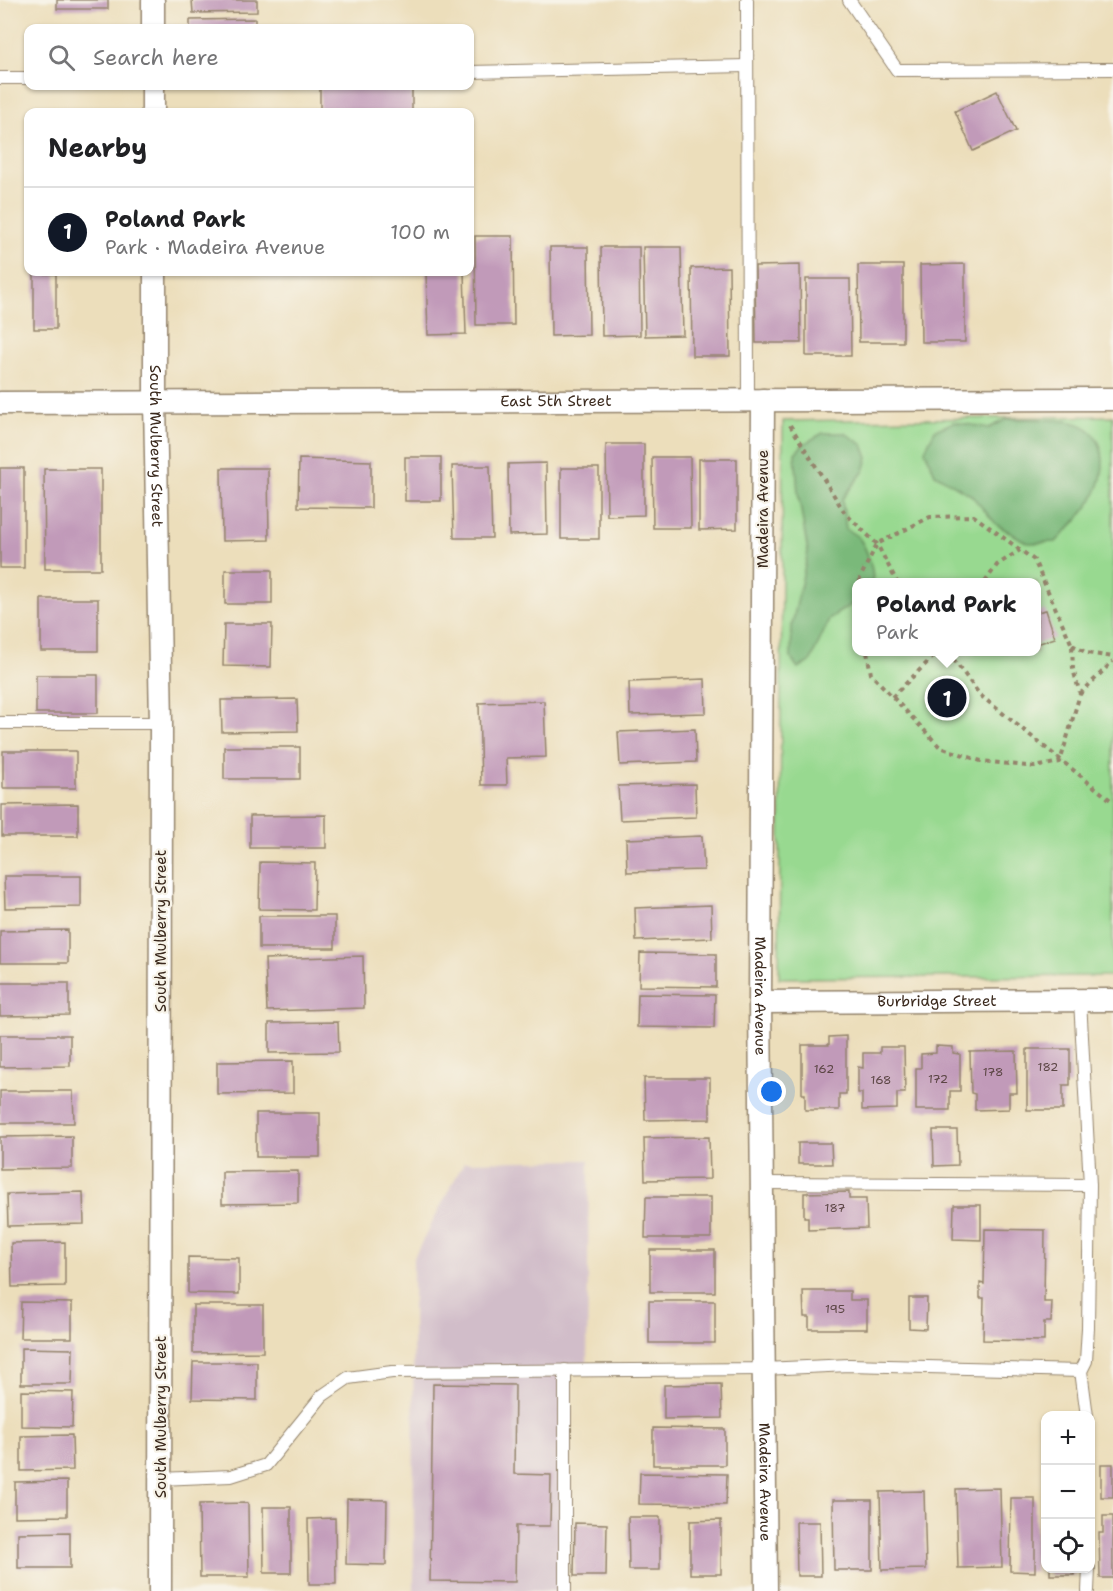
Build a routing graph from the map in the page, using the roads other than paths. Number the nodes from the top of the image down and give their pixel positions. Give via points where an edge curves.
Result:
1 (153, 0) edge
2 (747, 0) edge
3 (849, 0) edge
4 (153, 24) edge
5 (747, 66) junction
6 (1113, 69) edge
7 (474, 72) edge
8 (0, 78) edge
9 (24, 78) edge
10 (153, 90) edge
11 (153, 108) edge
12 (155, 276) edge
13 (1113, 399) edge
14 (756, 400) junction
15 (155, 402) junction
16 (0, 403) edge
17 (0, 723) edge
18 (161, 723) junction
19 (1080, 1000) junction
20 (1113, 1000) edge
21 (760, 1002) junction
22 (763, 1183) junction
23 (1090, 1185) junction
24 (764, 1369) junction
25 (564, 1370) junction
26 (1081, 1371) junction
27 (1086, 1411) edge
28 (160, 1479) junction
29 (1089, 1573) edge
30 (160, 1591) edge
31 (566, 1591) edge
32 (766, 1591) edge
33 (1088, 1591) edge

1 - 4 street
2 - 5 lane
3 - 6 lane via 897,70
5 - 7 lane
5 - 14 lane
8 - 9 lane
10 - 11 street
12 - 15 street, South Mulberry Street
13 - 14 street, East 5th Street
14 - 15 street, East 5th Street
14 - 21 street, Madeira Avenue
15 - 16 street, East 5th Street
15 - 18 street, South Mulberry Street
17 - 18 lane
18 - 28 street, South Mulberry Street
19 - 20 street, Burbridge Street
19 - 21 street, Burbridge Street
19 - 23 lane
21 - 22 street, Madeira Avenue
22 - 23 lane
22 - 24 street, Madeira Avenue
23 - 26 lane via 1088,1328 1086,1361
24 - 25 lane
24 - 26 lane via 849,1365
24 - 32 street, Madeira Avenue
25 - 28 lane via 392,1372 348,1378 322,1396 266,1465 231,1476
25 - 31 lane
26 - 27 lane
28 - 30 street, South Mulberry Street
29 - 33 lane

